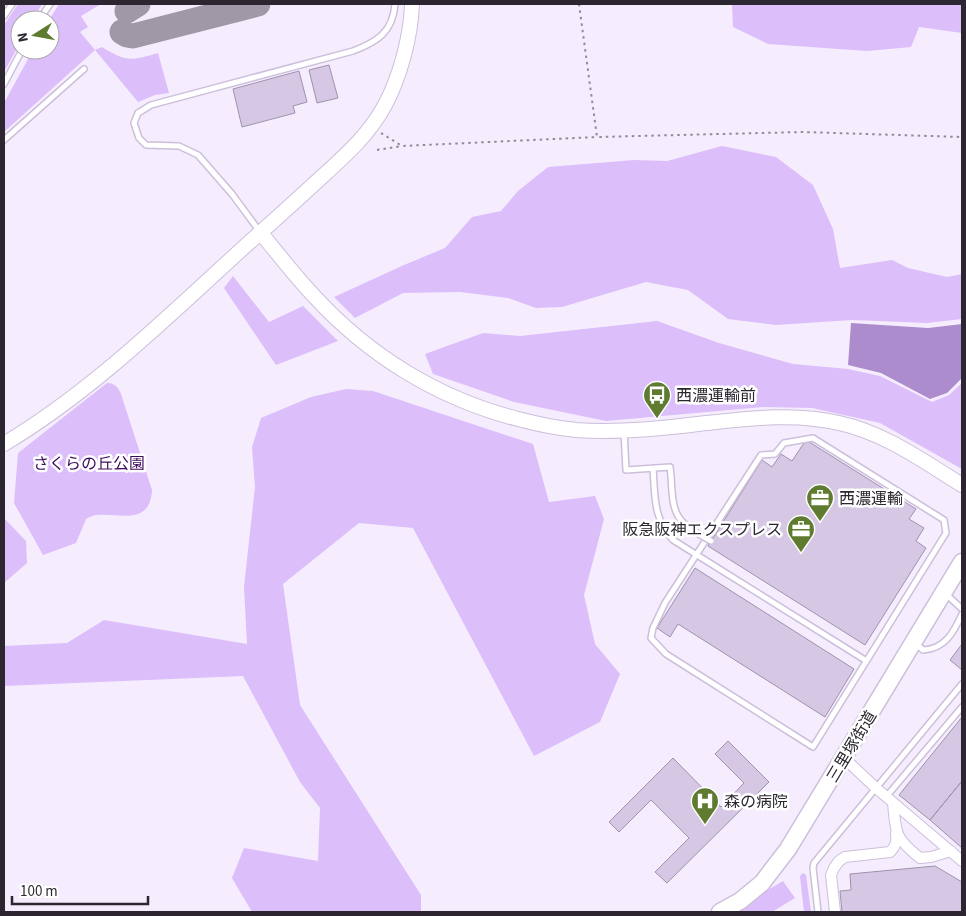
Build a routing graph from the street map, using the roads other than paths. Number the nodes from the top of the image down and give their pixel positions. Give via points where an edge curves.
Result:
1 (12, 4) edge
2 (395, 4) edge
3 (412, 4) edge
4 (4, 16) edge
5 (17, 60) edge
6 (84, 69) dead end
7 (4, 84) edge
8 (4, 140) edge
9 (260, 233) junction
10 (624, 430) junction
11 (4, 444) edge
12 (653, 468) junction
13 (962, 485) edge
14 (711, 540) dead end
15 (695, 555) junction
16 (962, 562) edge
17 (944, 592) junction
18 (962, 609) edge
19 (962, 614) edge
20 (914, 642) junction
21 (865, 660) junction
22 (962, 684) edge
23 (962, 707) edge
24 (844, 758) junction
25 (876, 788) junction
26 (890, 800) junction
27 (896, 833) junction
28 (951, 851) junction
29 (962, 861) edge
30 (720, 912) edge
31 (818, 912) edge
32 (835, 912) edge

1 - 4 lane
2 - 9 lane via 383,36 371,44 151,105 138,113 134,122 139,138 146,145 179,146 198,156 232,194
3 - 9 street via 409,32 396,81 370,128 343,159
5 - 7 lane
6 - 8 lane
9 - 10 street via 341,322 373,350 421,381 472,405 549,427
9 - 11 street via 73,398
10 - 12 lane via 626,470
10 - 13 street via 772,417 818,418 864,430 893,443
12 - 14 lane, bridge via 670,467 675,514 688,528
12 - 15 lane via 656,509 663,530
15 - 21 lane
15 - 21 lane via 665,603 651,638 666,654 813,747
15 - 21 lane via 761,455 775,454 784,443 813,438 944,520 946,533
16 - 17 main road, 三里塚街道
17 - 18 lane
17 - 20 main road, 三里塚街道
19 - 20 lane via 954,632 940,646 923,650
20 - 24 main road, 三里塚街道
22 - 25 lane
23 - 26 lane
24 - 25 street
24 - 30 main road, 三里塚街道 via 788,849 762,883
25 - 26 street
25 - 31 lane via 814,864
26 - 27 street
26 - 28 street
27 - 28 street via 920,858
27 - 32 street via 897,841 890,852 845,857 834,868 831,875
28 - 29 street

